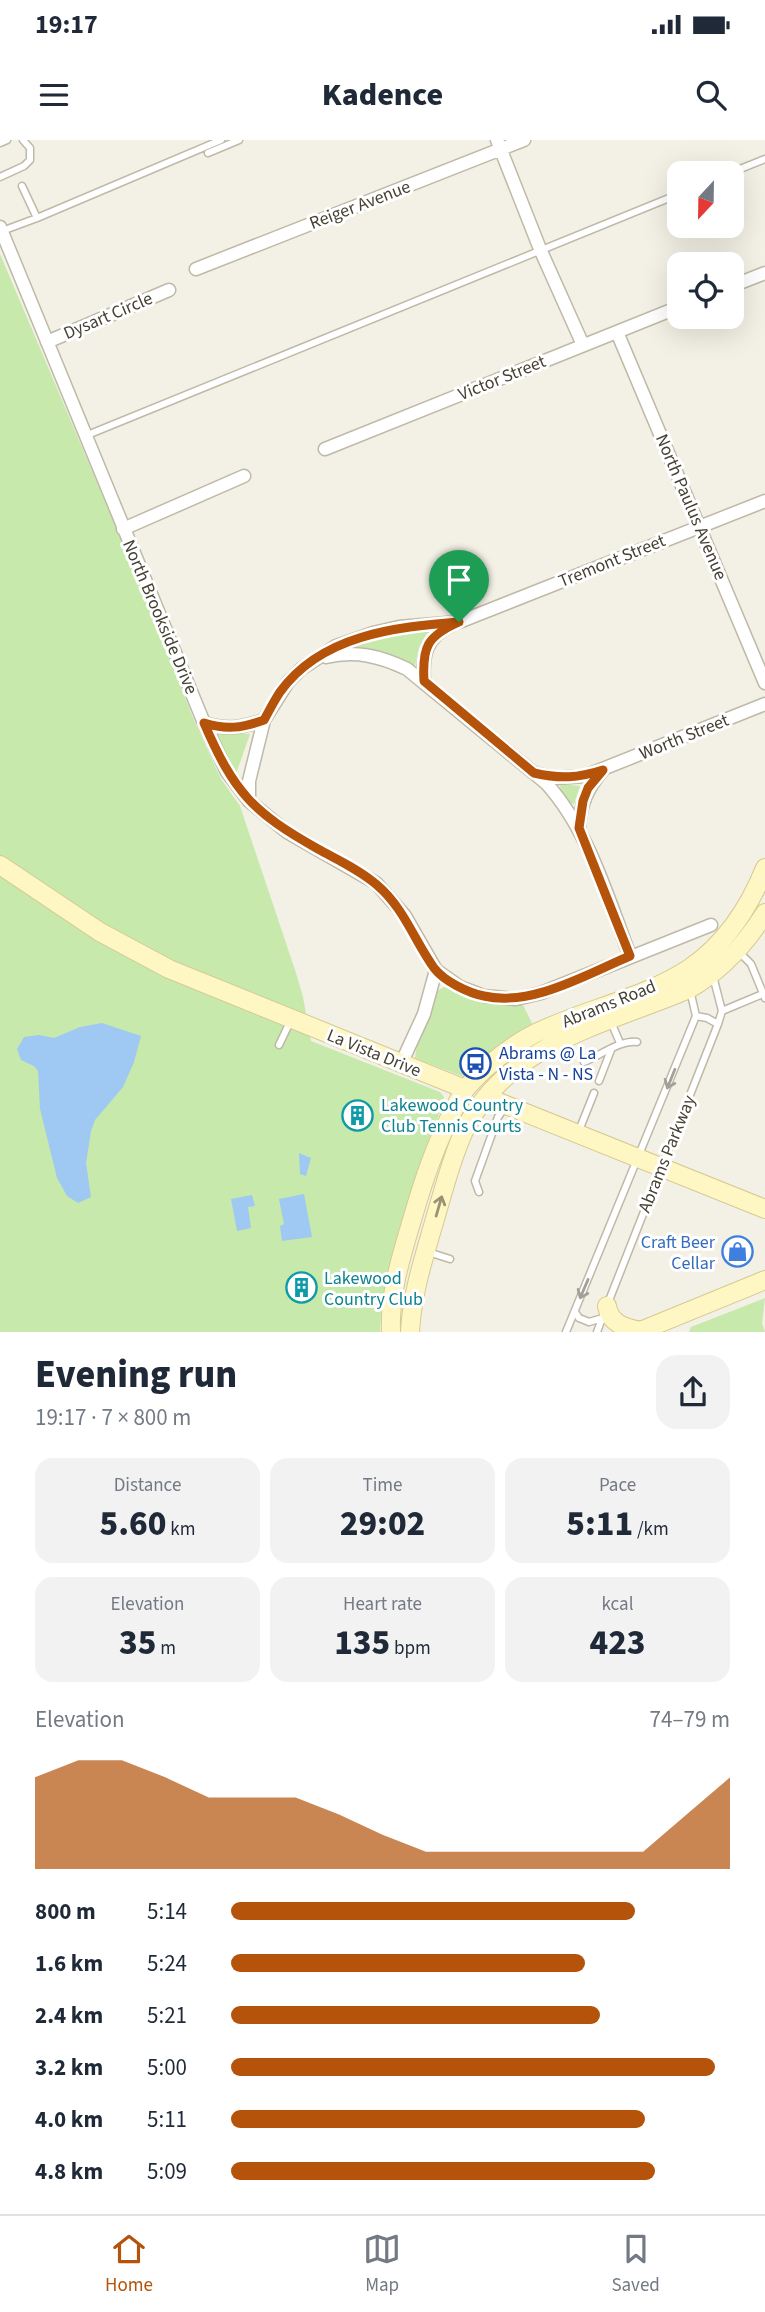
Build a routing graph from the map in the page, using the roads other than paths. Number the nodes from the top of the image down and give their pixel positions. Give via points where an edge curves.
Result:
1 (7, 140) edge
2 (23, 140) edge
3 (221, 140) edge
4 (239, 140) edge
5 (524, 140) edge
6 (0, 142) edge
7 (499, 145) edge
8 (208, 153) dead end
9 (765, 159) edge
10 (744, 167) edge
11 (0, 177) edge
12 (22, 186) dead end
13 (667, 199) edge
14 (37, 218) junction
15 (1, 229) edge
16 (540, 249) junction
17 (196, 269) dead end
18 (765, 273) edge
19 (744, 281) edge
20 (169, 290) dead end
21 (667, 312) edge
22 (618, 332) junction
23 (47, 342) junction
24 (583, 345) junction
25 (85, 436) junction
26 (325, 449) dead end
27 (244, 476) dead end
28 (765, 501) edge
29 (699, 527) junction
30 (123, 529) junction
31 (459, 622) junction
32 (316, 660) junction
33 (424, 681) junction
34 (765, 683) edge
35 (765, 704) edge
36 (264, 720) junction
37 (204, 723) junction
38 (603, 770) junction
39 (534, 773) junction
40 (249, 801) junction
41 (579, 828) junction
42 (0, 865) edge
43 (765, 868) edge
44 (751, 900) junction
45 (765, 913) edge
46 (711, 925) dead end
47 (738, 951) junction
48 (630, 956) junction
49 (436, 970) junction
50 (712, 974) junction
51 (689, 989) junction
52 (764, 995) edge
53 (722, 1011) junction
54 (696, 1016) junction
55 (291, 1020) junction
56 (610, 1021) junction
57 (718, 1024) junction
58 (637, 1042) dead end
59 (620, 1043) junction
60 (279, 1045) dead end
61 (611, 1050) junction
62 (584, 1062) dead end
63 (401, 1064) junction
64 (599, 1081) dead end
65 (465, 1089) junction
66 (594, 1093) dead end
67 (486, 1097) junction
68 (507, 1105) junction
69 (578, 1134) junction
70 (639, 1158) junction
71 (661, 1167) junction
72 (479, 1192) dead end
73 (765, 1209) edge
74 (405, 1245) junction
75 (426, 1252) junction
76 (450, 1259) dead end
77 (765, 1280) edge
78 (575, 1312) junction
79 (605, 1312) junction
80 (639, 1331) edge
81 (391, 1332) edge
82 (410, 1332) edge
83 (566, 1332) edge
84 (597, 1332) edge

1 - 6 lane
2 - 11 lane via 30,148 30,160
3 - 14 lane
4 - 8 lane
5 - 7 street, Reiger Avenue
7 - 16 street
7 - 17 street, Reiger Avenue
9 - 10 lane
12 - 14 lane
13 - 16 lane
14 - 15 lane
15 - 23 street, North Brookside Drive
16 - 24 street
16 - 25 lane
18 - 19 street
20 - 23 street, Dysart Circle
21 - 22 street, Victor Street
22 - 24 street, Victor Street
22 - 29 street, North Paulus Avenue
23 - 25 street, North Brookside Drive
24 - 26 street, Victor Street
25 - 30 street, North Brookside Drive
27 - 30 street
28 - 29 street, Tremont Street
29 - 31 street, Tremont Street
29 - 34 street, North Paulus Avenue
30 - 37 street, North Brookside Drive
31 - 32 street, Tremont Street via 373,633 336,646
31 - 33 street, Tremont Street via 431,639 423,661
32 - 33 street via 341,654 372,656
32 - 36 street, Tremont Street via 288,682
33 - 39 street
35 - 38 street, Worth Street
36 - 37 street via 236,729
36 - 40 street, Tremont Street via 249,781
37 - 40 street, North Brookside Drive via 227,772
38 - 39 street, Worth Street via 571,779
38 - 41 street via 588,788
39 - 41 street via 559,798
40 - 49 street, North Brookside Drive via 287,832 376,883 405,916
41 - 48 street
42 - 55 main road, La Vista Drive via 135,952
43 - 44 main road, Abrams Road
44 - 51 main road via 750,917 733,942 696,975
44 - 65 main road, Abrams Road via 722,940 689,968 534,1034 500,1056
45 - 47 main road, Abrams Road
46 - 48 street
47 - 50 main road, Abrams Road
47 - 52 lane via 751,964
48 - 49 street, North Brookside Drive via 516,999 474,993
49 - 63 street via 424,1014
50 - 51 main road, Abrams Road
50 - 53 lane
51 - 54 lane
51 - 56 main road, Abrams Road
52 - 53 lane
53 - 57 lane, Abrams Parkway
54 - 57 lane
54 -> 70 lane, Abrams Parkway
55 - 60 lane
55 - 63 main road, La Vista Drive
56 - 59 lane
56 - 67 main road, Abrams Road via 536,1052
57 - 71 lane, Abrams Parkway
58 - 59 lane
59 - 61 lane
61 - 62 lane
61 - 64 lane
63 - 65 main road, La Vista Drive
65 - 67 street, La Vista Drive
65 - 74 main road, Abrams Road via 431,1159
66 - 69 lane
67 - 68 main road, La Vista Drive
75 -> 67 main road, Abrams Road via 457,1147
68 - 69 main road, La Vista Drive
68 - 72 lane via 498,1116 475,1181
69 - 70 main road, La Vista Drive
70 - 71 main road, La Vista Drive
70 -> 78 lane, Abrams Parkway
71 - 73 main road, La Vista Drive
71 - 79 lane, Abrams Parkway
74 - 75 main road
74 - 81 main road, Abrams Road via 391,1303
75 - 76 lane
75 - 82 main road, Abrams Road
77 - 80 main road
78 - 79 lane via 589,1322
78 - 83 lane, Abrams Parkway
79 - 80 main road via 618,1324
79 - 84 lane, Abrams Parkway

